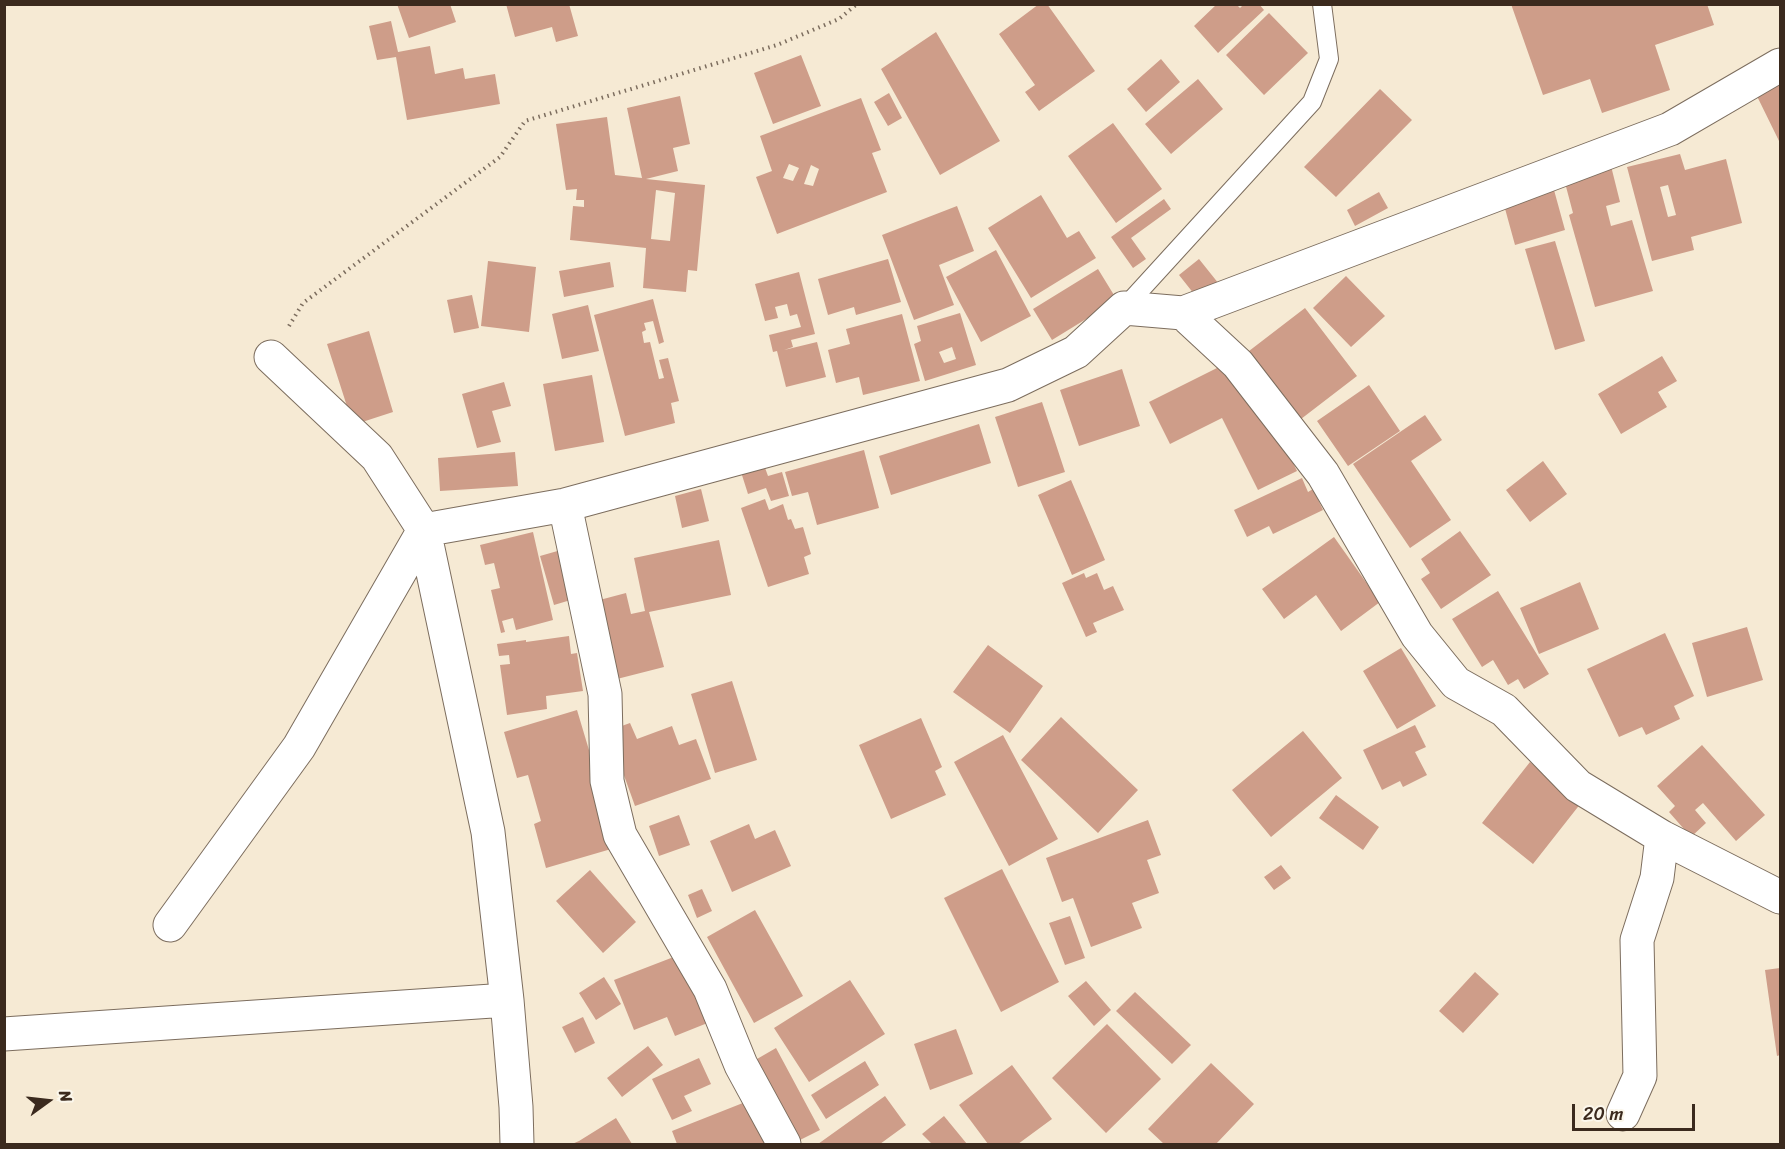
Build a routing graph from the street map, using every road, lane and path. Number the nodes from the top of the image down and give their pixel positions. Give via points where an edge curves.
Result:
1 (857, 4) edge
2 (1322, 4) edge
3 (1780, 65) edge
4 (1124, 308) junction
5 (1183, 312) junction
6 (271, 357) joint
7 (565, 505) junction
8 (424, 530) junction
9 (1662, 837) junction
10 (1780, 897) edge
11 (170, 925) dead end
12 (507, 1000) junction
13 (4, 1034) edge
14 (1623, 1114) dead end
15 (517, 1144) edge
16 (784, 1144) edge

1 - 6 path via 839,19 777,45 525,121 500,157 303,303
2 - 4 lane via 1329,59 1312,102
3 - 5 street via 1670,129
4 - 5 street
4 - 7 street via 1076,352 1008,385
5 - 9 street via 1238,364 1323,474 1417,635 1456,683 1504,710 1578,786
6 - 8 street via 377,457
7 - 8 street
7 - 16 street via 604,694 607,781 620,835 710,989 741,1065
8 - 11 street via 299,747
8 - 12 street via 488,832
9 - 10 street
9 - 14 street via 1657,878 1637,940 1640,1076
12 - 13 street
12 - 15 street

